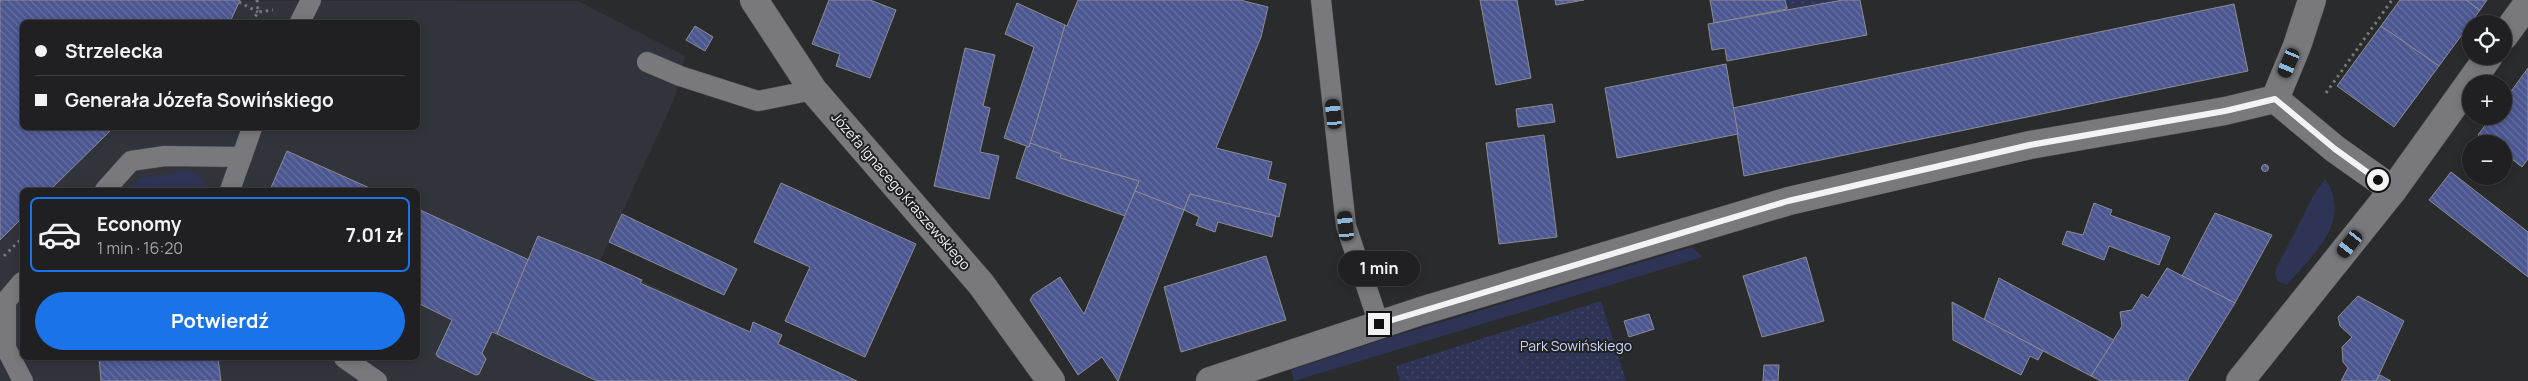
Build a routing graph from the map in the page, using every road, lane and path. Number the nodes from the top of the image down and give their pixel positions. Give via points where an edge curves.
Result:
1 (257, 0) edge
2 (311, 0) edge
3 (754, 0) edge
4 (1321, 0) edge
5 (2312, 0) edge
6 (2392, 0) edge
7 (239, 2) dead end
8 (2528, 3) edge
9 (301, 20) edge
10 (2512, 25) edge
11 (647, 62) dead end
12 (2483, 65) edge
13 (813, 90) junction
14 (2326, 93) dead end
15 (2275, 99) junction
16 (251, 130) edge
17 (242, 157) junction
18 (107, 188) edge
19 (231, 188) edge
20 (2393, 190) junction
21 (20, 240) edge
22 (0, 260) edge
23 (20, 284) edge
24 (1379, 324) junction
25 (347, 360) edge
26 (22, 381) edge
27 (377, 381) edge
28 (1051, 381) edge
29 (1210, 381) edge
30 (2240, 381) edge

1 - 7 path via 258,12
2 - 9 lane
3 - 13 street, Józefa Ignacego Kraszewskiego
4 - 24 lane via 1346,226
5 - 15 street
6 - 14 path
8 - 10 street
11 - 13 lane via 758,101
12 - 20 street
13 - 28 street, Józefa Ignacego Kraszewskiego via 981,284
15 - 20 street via 2335,149
15 - 24 street via 2225,111 2030,145 1788,201
16 - 17 lane
17 - 18 lane via 165,156 131,161
17 - 19 lane
20 - 30 street
21 - 22 path
23 - 26 lane via 6,301 6,348
24 - 29 street
25 - 27 lane

